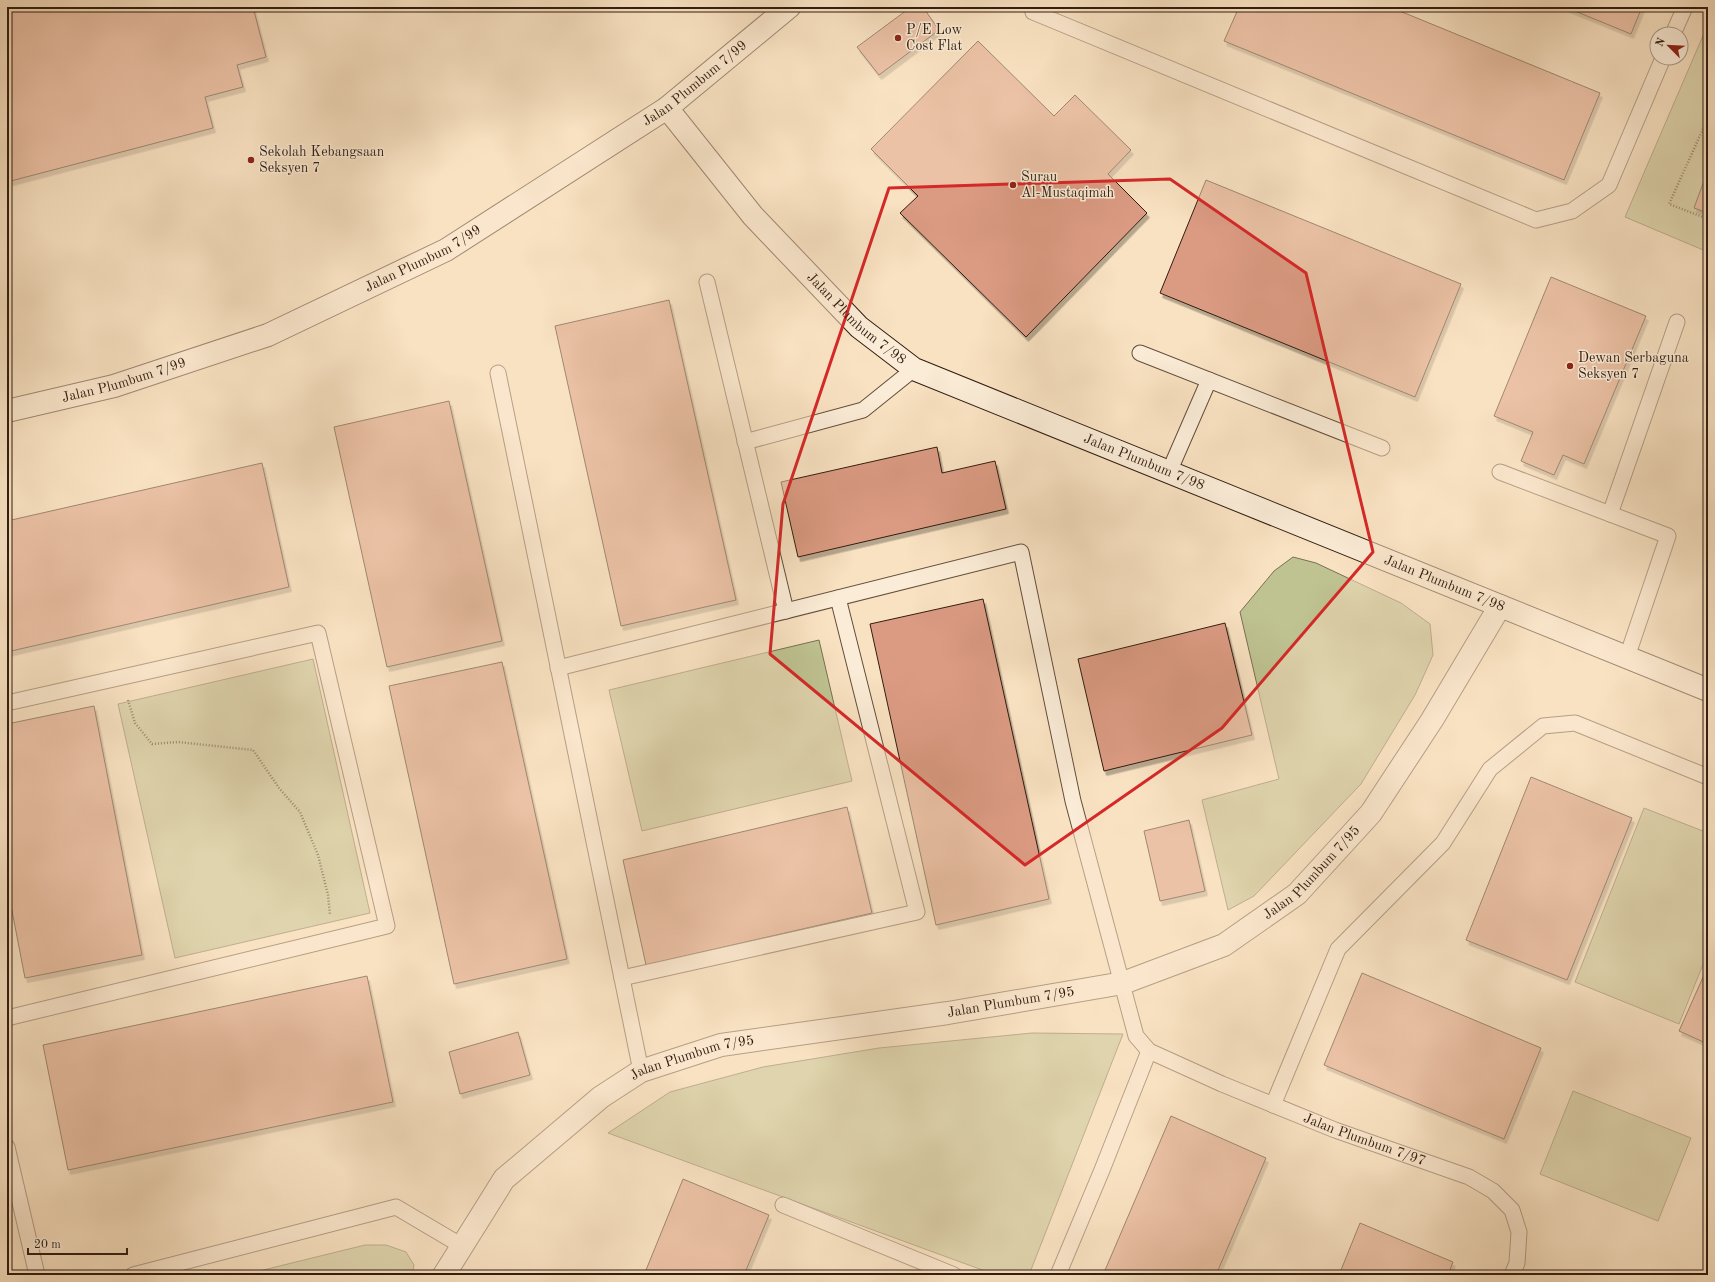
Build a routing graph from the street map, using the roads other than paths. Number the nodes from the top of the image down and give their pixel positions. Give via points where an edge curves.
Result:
1 (789, 7) edge
2 (1032, 7) edge
3 (1685, 7) edge
4 (1677, 26) edge
5 (1660, 66) edge
6 (667, 108) junction
7 (707, 282) dead end
8 (1677, 322) dead end
9 (1140, 353) dead end
10 (914, 369) junction
11 (498, 373) dead end
12 (1209, 380) junction
13 (7, 412) edge
14 (745, 442) junction
15 (1382, 448) dead end
16 (1169, 472) junction
17 (1500, 472) dead end
18 (1610, 514) junction
19 (838, 598) junction
20 (1500, 606) junction
21 (786, 611) junction
22 (1627, 657) junction
23 (558, 668) junction
24 (1708, 690) edge
25 (7, 703) edge
26 (1708, 777) edge
27 (622, 978) junction
28 (1123, 983) junction
29 (7, 1018) edge
30 (1149, 1051) junction
31 (641, 1071) junction
32 (1273, 1105) junction
33 (7, 1147) edge
34 (783, 1204) dead end
35 (462, 1246) junction
36 (37, 1275) edge
37 (133, 1275) edge
38 (444, 1275) edge
39 (954, 1275) edge
40 (1058, 1275) edge
41 (1512, 1275) edge

1 - 6 street, Jalan Plumbum 7/99
2 - 5 lane via 1033,12 1536,220 1572,211 1609,186
3 - 4 lane
6 - 10 street, Jalan Plumbum 7/98 via 753,216 859,327
6 - 13 street, Jalan Plumbum 7/99 via 446,250 268,335 114,386
7 - 14 lane
8 - 18 lane
9 - 12 lane
10 - 14 lane via 863,410
10 - 16 street, Jalan Plumbum 7/98
11 - 23 lane
12 - 15 lane
12 - 16 lane
14 - 21 lane
16 - 20 street, Jalan Plumbum 7/98
17 - 18 lane
18 - 22 lane via 1668,536
19 - 21 lane
19 - 27 lane via 916,912
19 - 28 lane via 1021,552 1073,801
20 - 22 street, Jalan Plumbum 7/98
20 - 28 street, Jalan Plumbum 7/95 via 1432,720 1371,813 1296,894 1224,946
21 - 23 lane
22 - 24 street, Jalan Plumbum 7/98
23 - 27 lane
25 - 29 lane via 318,633 387,926
26 - 32 lane via 1575,723 1543,726 1490,769 1443,843 1338,949
27 - 31 lane
28 - 30 lane via 1136,1036
28 - 31 street, Jalan Plumbum 7/95 via 948,1013 721,1045
30 - 32 lane, Jalan Plumbum 7/97
30 - 40 lane
31 - 35 street, Jalan Plumbum 7/95 via 601,1097 504,1179
32 - 41 lane, Jalan Plumbum 7/97 via 1335,1130 1469,1177 1493,1191 1512,1210 1519,1232 1517,1263
33 - 36 lane
34 - 39 lane
35 - 37 lane via 396,1207
35 - 38 street, Jalan Plumbum 7/95

